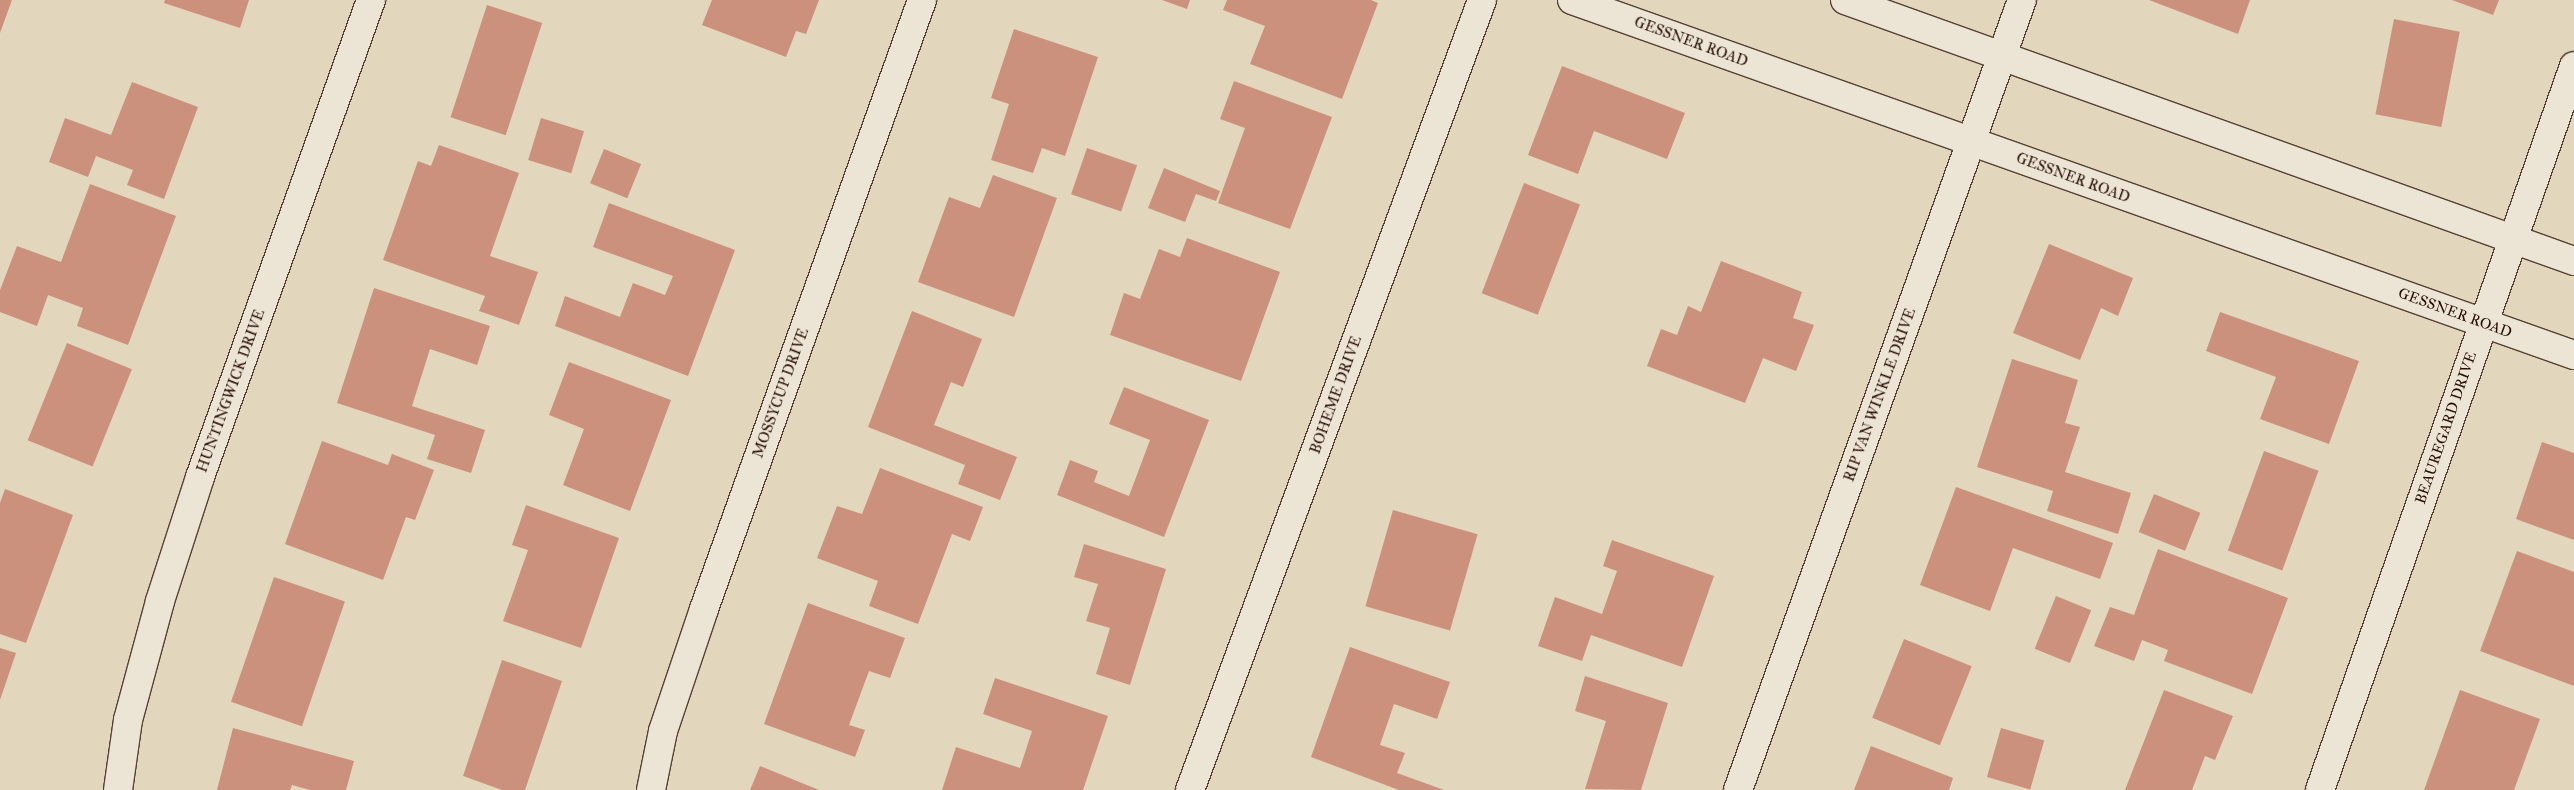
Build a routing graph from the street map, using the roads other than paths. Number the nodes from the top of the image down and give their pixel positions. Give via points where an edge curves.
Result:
1 (371, 0) edge
2 (922, 0) edge
3 (1482, 0) edge
4 (1572, 0) edge
5 (1845, 0) edge
6 (2022, 0) edge
7 (2001, 57) junction
8 (2574, 66) edge
9 (1971, 142) junction
10 (2512, 238) junction
11 (2574, 261) edge
12 (2482, 323) junction
13 (2574, 356) edge
14 (118, 790) edge
15 (651, 790) edge
16 (1190, 790) edge
17 (1738, 790) edge
18 (2320, 790) edge

1 - 14 street, HUNTINGWICK DRIVE via 200,477 160,601 128,720
2 - 15 street, MOSSYCUP DRIVE via 704,609 663,731
3 - 16 street, BOHEME DRIVE
4 - 9 street, GESSNER ROAD
5 - 7 street
6 - 7 street, RIP VAN WINKLE DRIVE
7 - 9 street, RIP VAN WINKLE DRIVE
7 - 10 street
8 - 10 street, BEAUREGARD DRIVE
9 - 12 street, GESSNER ROAD
9 - 17 street, RIP VAN WINKLE DRIVE
10 - 11 street
10 - 12 street, BEAUREGARD DRIVE
12 - 13 street, GESSNER ROAD
12 - 18 street, BEAUREGARD DRIVE

